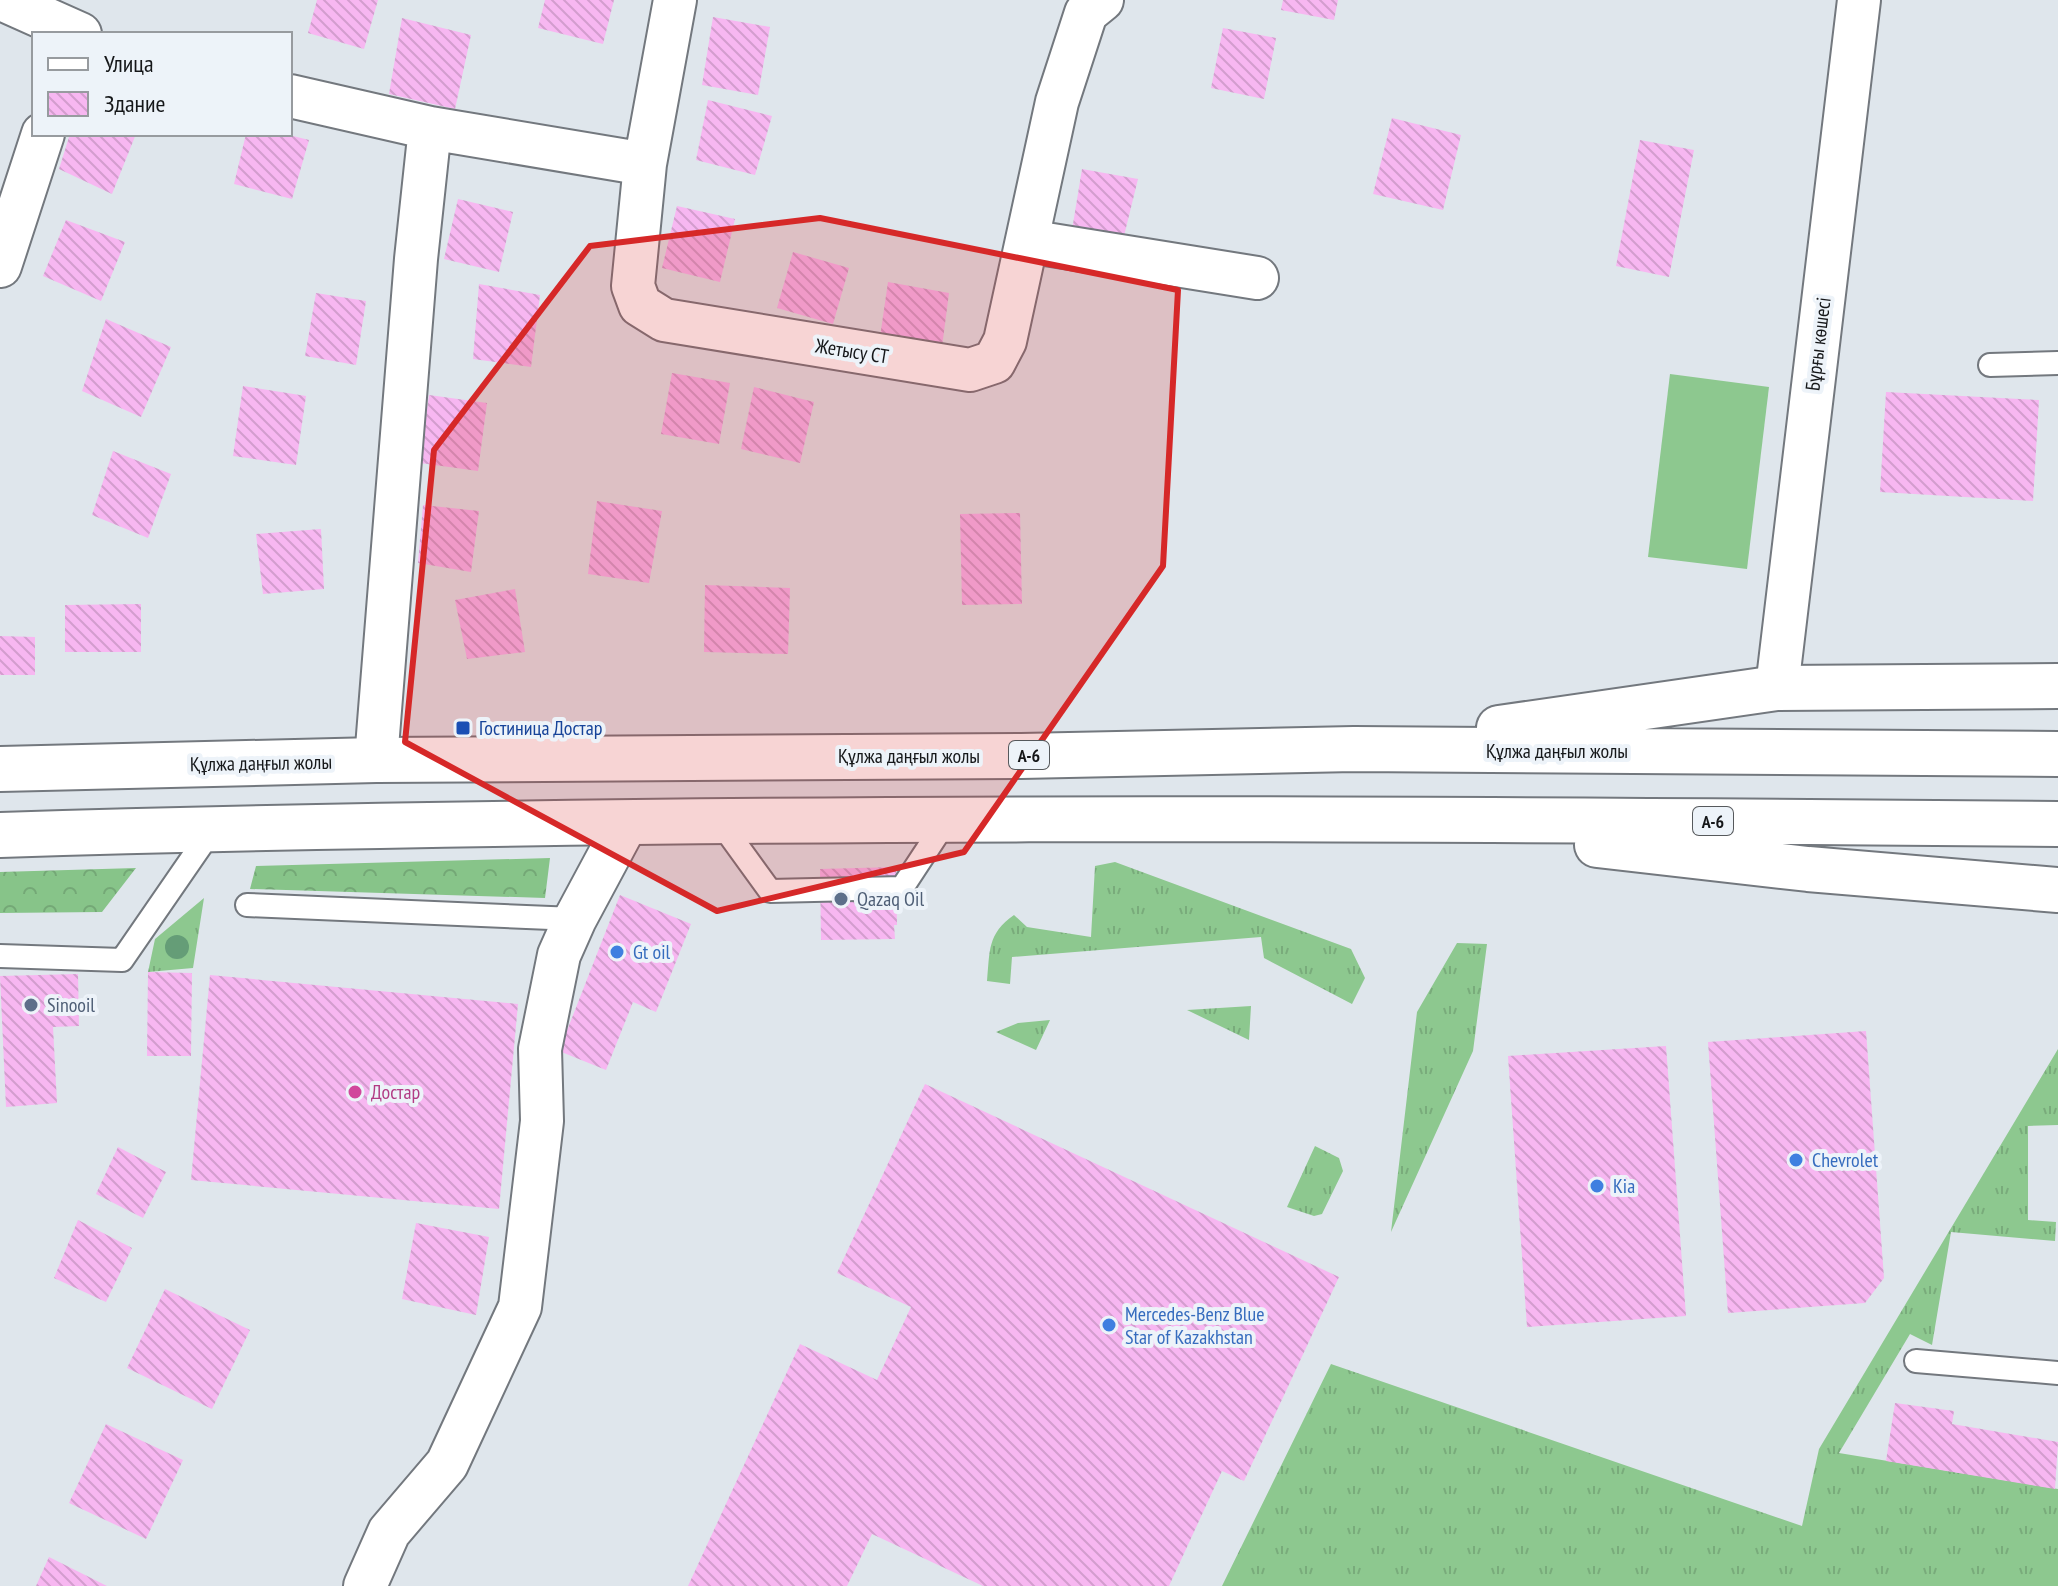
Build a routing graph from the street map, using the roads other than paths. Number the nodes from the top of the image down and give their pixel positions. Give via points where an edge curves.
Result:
1 (4, 0) edge
2 (675, 0) edge
3 (1102, 0) edge
4 (1859, 0) edge
5 (74, 32) edge
6 (292, 96) edge
7 (430, 128) junction
8 (42, 136) edge
9 (645, 164) junction
10 (1027, 241) junction
11 (0, 266) edge
12 (1257, 278) dead end
13 (2058, 363) edge
14 (1990, 365) dead end
15 (2058, 686) edge
16 (1777, 688) junction
17 (1354, 749) junction
18 (2058, 754) edge
19 (376, 760) junction
20 (0, 769) edge
21 (948, 818) junction
22 (1368, 818) junction
23 (627, 822) junction
24 (720, 822) junction
25 (2058, 824) edge
26 (213, 828) junction
27 (0, 835) edge
28 (2058, 890) edge
29 (247, 905) dead end
30 (575, 919) junction
31 (0, 956) edge
32 (1916, 1361) dead end
33 (2058, 1373) edge
34 (365, 1586) edge

1 - 5 street
2 - 9 street, Жетысу СТ
3 - 10 street, Жетысу СТ via 1086,13 1057,102
4 - 16 street, Бұрғы көшесі
6 - 7 street
7 - 9 street
7 - 19 street
8 - 11 street
9 - 10 street, Жетысу СТ via 633,286 640,305 664,320 970,370 994,362 1005,341
10 - 12 street
13 - 14 lane
15 - 16 main road
16 - 17 main road
17 - 18 main road, Құлжа даңғыл жолы / A-6
17 - 19 main road, Құлжа даңғыл жолы / A-6
19 - 20 main road, Құлжа даңғыл жолы / A-6
21 - 22 main road, A-6
21 - 24 main road, A-6
21 - 24 lane via 902,888 770,891
22 - 25 main road, A-6
22 - 28 main road via 1808,869
23 - 24 main road, A-6
23 - 26 main road, A-6
23 - 30 street
26 - 27 main road, A-6
26 - 31 lane via 122,960
29 - 30 lane
30 - 34 street via 559,955 540,1049 542,1121 520,1307 447,1464 389,1532
32 - 33 lane

